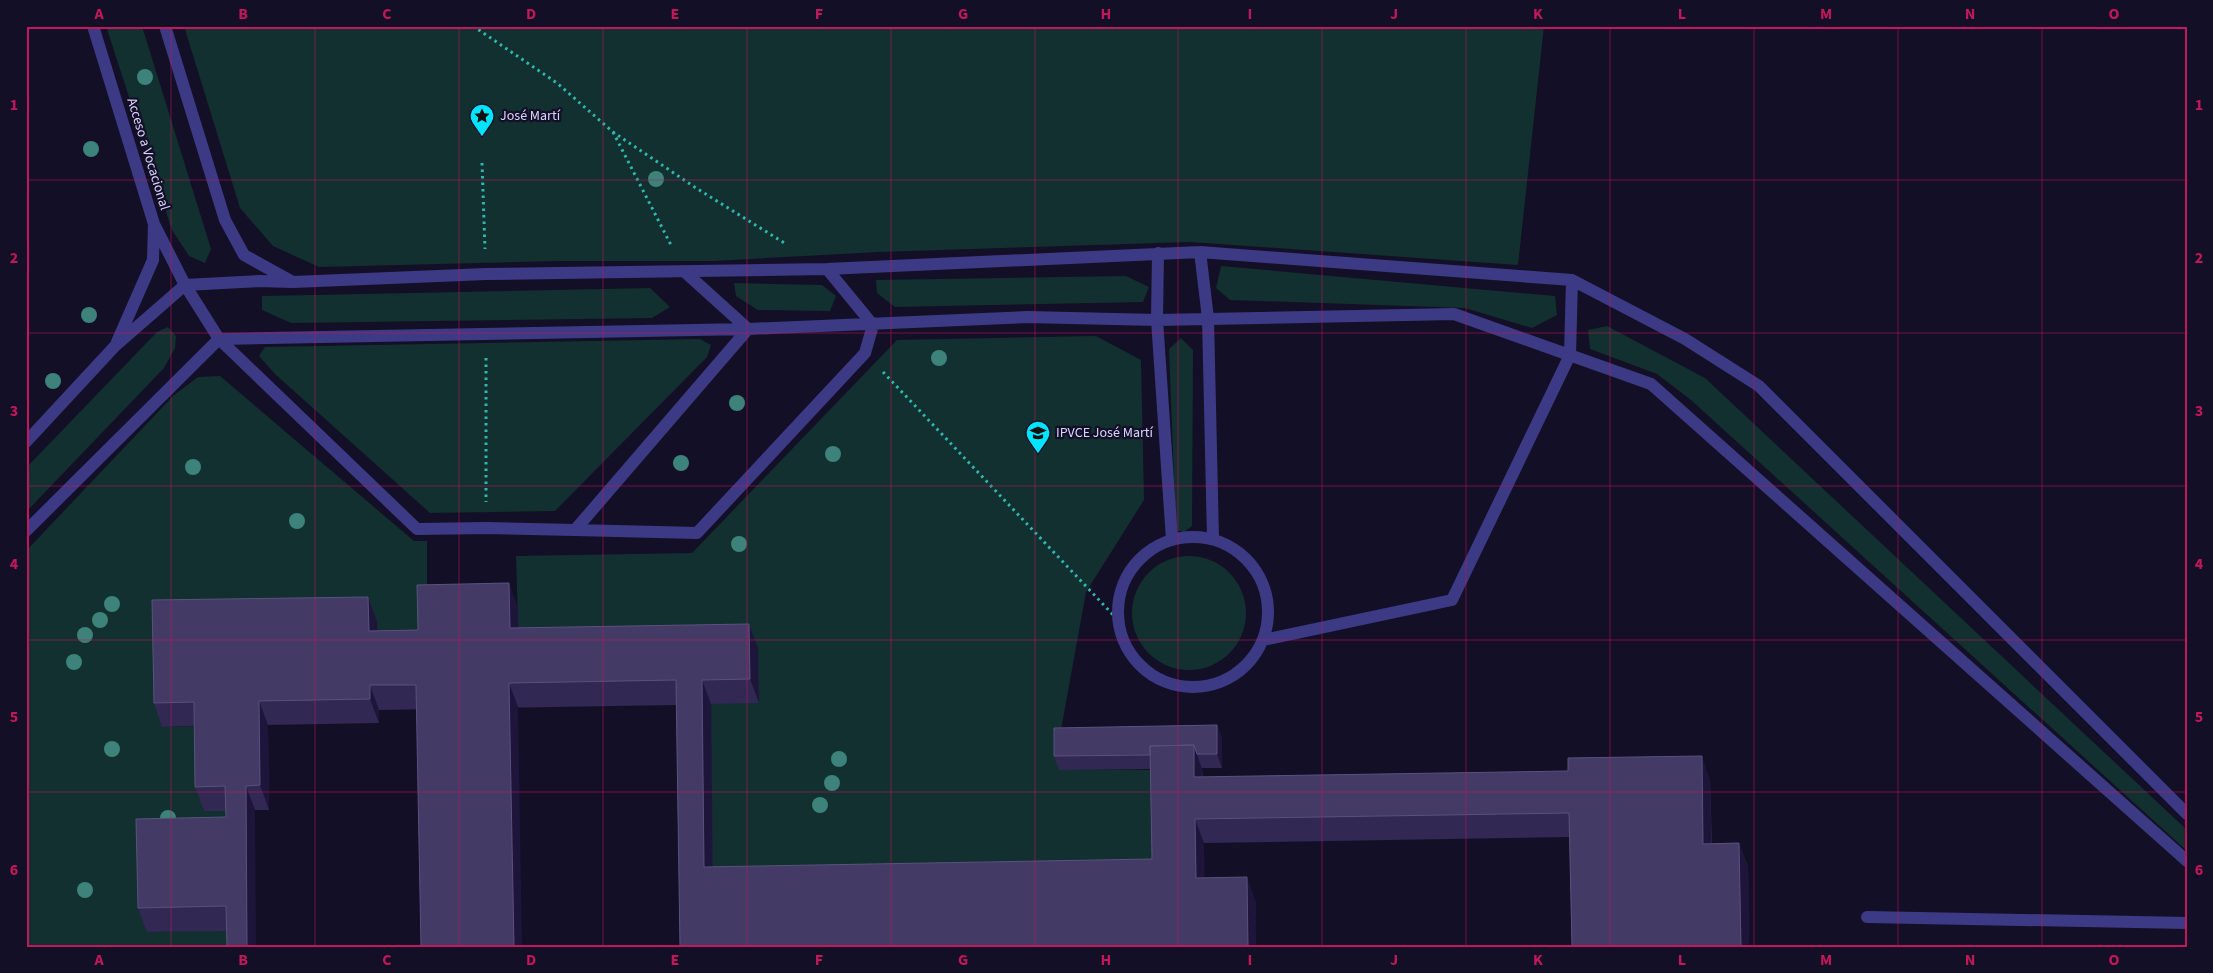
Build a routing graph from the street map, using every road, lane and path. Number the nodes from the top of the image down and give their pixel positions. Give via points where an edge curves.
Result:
1 (93, 26) edge
2 (165, 26) edge
3 (473, 26) edge
4 (613, 132) junction
5 (154, 224) junction
6 (1200, 252) junction
7 (1158, 253) junction
8 (827, 269) junction
9 (686, 272) junction
10 (1572, 280) junction
11 (293, 282) junction
12 (185, 285) junction
13 (1208, 318) junction
14 (1157, 320) junction
15 (873, 325) junction
16 (748, 329) junction
17 (219, 339) junction
18 (115, 346) junction
19 (865, 354) junction
20 (1570, 354) junction
21 (26, 442) edge
22 (575, 530) junction
23 (26, 531) edge
24 (1213, 539) junction
25 (1172, 540) junction
26 (1118, 620) junction
27 (1263, 640) junction
28 (2187, 814) edge
29 (2187, 861) edge
30 (1867, 916) dead end
31 (2187, 923) edge

1 - 5 lane, Acceso a Vocacional
2 - 11 lane via 225,220 244,255
3 - 4 path via 557,83
4 - 8 path
4 - 9 path
5 - 12 lane
5 - 18 lane, Acceso a Vocacional via 153,260
6 - 7 lane
6 - 10 lane
6 - 13 lane
7 - 8 lane
7 - 14 lane
8 - 9 lane
8 - 15 lane
9 - 11 lane via 486,274
9 - 16 lane
10 - 20 lane
10 - 28 lane via 1685,338 1759,386
11 - 12 lane
12 - 17 lane
12 - 18 lane
13 - 14 lane
13 - 20 lane via 1454,314
13 - 24 lane
14 - 15 lane via 1027,317
14 - 25 lane
15 - 16 lane
15 - 19 lane
16 - 17 lane
16 - 22 lane
17 - 22 lane via 417,529
17 - 23 lane
18 - 21 lane
19 - 22 lane via 697,533
19 - 26 path
20 - 27 lane via 1452,600
20 - 29 lane via 1651,384
24 - 25 lane via 1190,537
24 - 27 lane via 1245,558 1262,582 1268,615
25 - 26 lane via 1148,551 1129,572 1118,600
26 - 27 lane via 1123,641 1135,661 1150,674 1184,687 1209,685 1228,678 1244,667
30 - 31 lane

